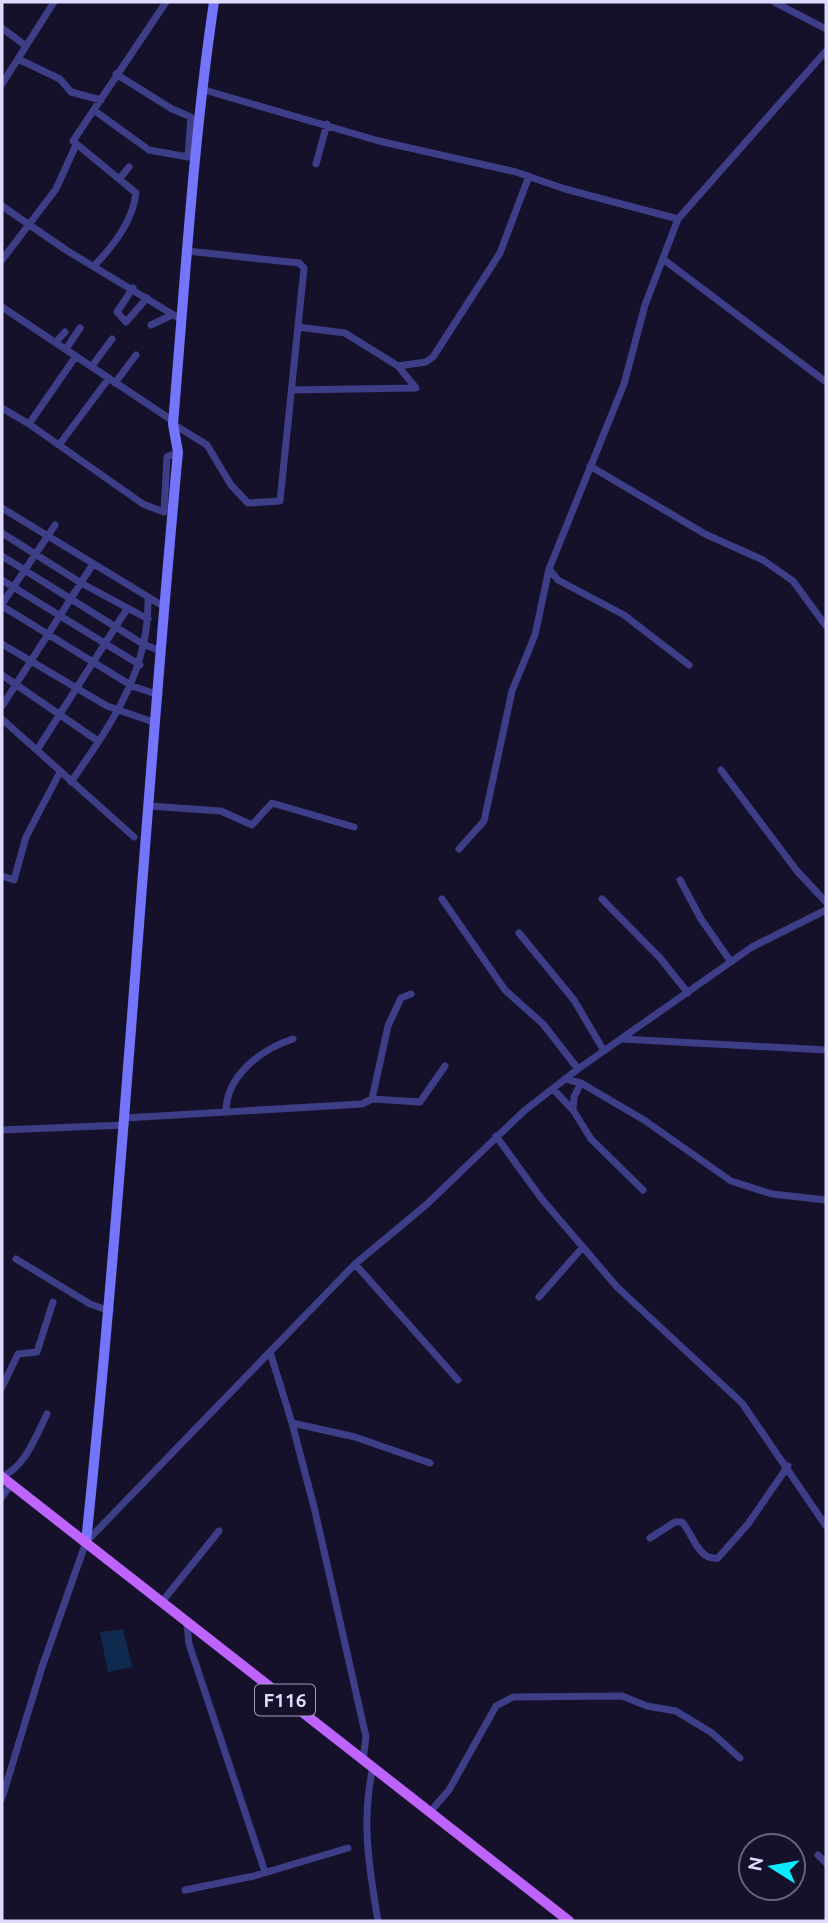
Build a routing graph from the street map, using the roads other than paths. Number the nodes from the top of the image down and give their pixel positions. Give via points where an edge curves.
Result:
1 (54, 2) edge
2 (166, 2) edge
3 (214, 2) edge
4 (774, 2) edge
5 (2, 28) edge
6 (826, 29) edge
7 (26, 46) junction
8 (826, 51) edge
9 (18, 58) junction
10 (116, 74) junction
11 (2, 84) edge
12 (201, 89) junction
13 (101, 100) junction
14 (95, 111) junction
15 (327, 124) junction
16 (76, 145) junction
17 (316, 164) dead end
18 (129, 167) dead end
19 (529, 176) junction
20 (120, 178) junction
21 (2, 206) edge
22 (678, 219) junction
23 (26, 224) junction
24 (187, 251) junction
25 (663, 259) junction
26 (2, 260) edge
27 (94, 266) junction
28 (133, 288) junction
29 (147, 298) junction
30 (2, 307) edge
31 (177, 317) junction
32 (150, 325) dead end
33 (298, 327) junction
34 (80, 328) dead end
35 (65, 332) dead end
36 (112, 339) dead end
37 (56, 342) junction
38 (66, 349) junction
39 (136, 355) dead end
40 (76, 356) junction
41 (92, 366) junction
42 (398, 366) junction
43 (112, 380) junction
44 (826, 382) edge
45 (292, 390) junction
46 (2, 408) edge
47 (173, 423) junction
48 (29, 424) junction
49 (59, 445) junction
50 (178, 452) junction
51 (590, 467) junction
52 (2, 508) edge
53 (55, 525) dead end
54 (2, 533) edge
55 (47, 537) junction
56 (36, 554) junction
57 (2, 556) edge
58 (93, 565) junction
59 (548, 569) junction
60 (25, 571) junction
61 (2, 580) edge
62 (82, 583) junction
63 (14, 588) junction
64 (148, 599) junction
65 (72, 600) junction
66 (2, 605) edge
67 (163, 606) junction
68 (127, 609) junction
69 (59, 618) junction
70 (148, 619) junction
71 (826, 626) edge
72 (116, 627) junction
73 (48, 636) junction
74 (2, 644) edge
75 (106, 644) junction
76 (143, 644) junction
77 (161, 651) junction
78 (31, 661) junction
79 (93, 661) junction
80 (140, 665) junction
81 (689, 665) dead end
82 (2, 675) edge
83 (17, 685) junction
84 (132, 686) junction
85 (76, 688) junction
86 (159, 695) junction
87 (2, 706) edge
88 (117, 710) junction
89 (61, 717) junction
90 (2, 719) edge
91 (156, 723) junction
92 (99, 741) junction
93 (37, 750) junction
94 (721, 771) dead end
95 (60, 772) junction
96 (71, 782) junction
97 (149, 806) junction
98 (354, 827) dead end
99 (134, 837) dead end
100 (459, 849) dead end
101 (2, 877) edge
102 (680, 880) dead end
103 (442, 899) dead end
104 (602, 899) dead end
105 (826, 902) edge
106 (826, 910) edge
107 (519, 933) dead end
108 (731, 962) junction
109 (688, 993) junction
110 (411, 994) dead end
111 (293, 1039) dead end
112 (621, 1039) junction
113 (826, 1050) edge
114 (604, 1051) junction
115 (444, 1066) dead end
116 (578, 1069) junction
117 (566, 1079) junction
118 (581, 1083) junction
119 (553, 1089) junction
120 (372, 1100) junction
121 (573, 1110) junction
122 (226, 1112) junction
123 (125, 1121) junction
124 (2, 1130) edge
125 (496, 1136) junction
126 (643, 1190) dead end
127 (826, 1200) edge
128 (582, 1248) junction
129 (16, 1259) dead end
130 (355, 1264) junction
131 (539, 1297) dead end
132 (53, 1301) dead end
133 (110, 1311) junction
134 (270, 1352) junction
135 (458, 1380) dead end
136 (2, 1387) edge
137 (47, 1414) dead end
138 (292, 1423) junction
139 (430, 1463) dead end
140 (788, 1466) junction
141 (5, 1479) edge
142 (2, 1497) edge
143 (826, 1526) edge
144 (219, 1531) dead end
145 (650, 1538) dead end
146 (86, 1542) junction
147 (160, 1604) junction
148 (187, 1624) junction
149 (740, 1758) dead end
150 (363, 1760) junction
151 (373, 1767) junction
152 (2, 1798) edge
153 (430, 1812) junction
154 (348, 1848) dead end
155 (818, 1855) dead end
156 (826, 1863) edge
157 (265, 1872) junction
158 (185, 1890) dead end
159 (378, 1921) edge
160 (569, 1921) edge

1 - 7 street
2 - 10 street
3 - 12 street
4 - 6 street
5 - 7 street
7 - 9 street
8 - 22 street
9 - 11 street
9 - 13 street via 61,79 71,92
10 - 13 street
10 - 14 street via 191,117 188,157 149,150
12 - 15 street
12 - 24 street
13 - 14 street
14 - 16 street via 73,141
15 - 17 street
15 - 19 street
16 - 20 street
16 - 23 street via 56,189
18 - 20 street
19 - 22 street
19 - 42 street via 500,253 433,357
20 - 27 street via 136,193 134,206 119,237
21 - 23 street
22 - 25 street
23 - 26 street
23 - 27 street
24 - 31 street
24 - 33 street via 302,265
25 - 44 street
25 - 51 street via 624,384
27 - 28 street
28 - 29 street
28 - 29 street via 117,312 126,322
29 - 31 street
30 - 37 street
31 - 32 street
31 - 47 street
33 - 42 street via 345,333
33 - 45 street
34 - 38 street
35 - 37 street
36 - 41 street
37 - 38 street
38 - 40 street
39 - 43 street
40 - 41 street
40 - 48 street
41 - 43 street
42 - 45 street via 416,388
43 - 47 street
43 - 49 street
45 - 47 street via 280,501 248,503 207,445
46 - 48 street
47 - 50 street
48 - 49 street
49 - 50 street via 138,500 164,512 167,457
50 - 67 street
51 - 59 street
51 - 71 street via 705,534 763,560 793,581
52 - 55 street
53 - 55 street
54 - 56 street
55 - 56 street
55 - 58 street
56 - 60 street
56 - 62 street
57 - 60 street
58 - 62 street
58 - 64 street
59 - 81 street via 558,580 624,615
59 - 100 street via 535,635 512,691 484,821
60 - 63 street
60 - 65 street
61 - 63 street
62 - 65 street
62 - 68 street
63 - 66 street
63 - 69 street
64 - 67 street
64 - 70 street
65 - 69 street
65 - 72 street
66 - 73 street
67 - 77 street
68 - 70 street
68 - 72 street
69 - 73 street
69 - 75 street
70 - 76 street
72 - 75 street
72 - 76 street
73 - 78 street
73 - 79 street
74 - 78 street
75 - 79 street
75 - 80 street
76 - 77 street
76 - 80 street
77 - 86 street
78 - 83 street
78 - 85 street
79 - 84 street
79 - 85 street
80 - 84 street
82 - 83 street
83 - 87 street
83 - 89 street
84 - 86 street
84 - 88 street
85 - 88 street
85 - 89 street
86 - 91 street
88 - 91 street
88 - 92 street
89 - 92 street
89 - 93 street
90 - 93 street
91 - 97 street
92 - 96 street
93 - 95 street
94 - 105 street
95 - 96 street
95 - 101 street via 26,838 18,873 14,880
96 - 99 street
97 - 98 street via 211,809 252,825 272,803
97 - 123 street
102 - 108 street
103 - 116 street via 505,990 544,1024
104 - 109 street
106 - 108 street
107 - 114 street via 574,1000
108 - 109 street
109 - 112 street
110 - 120 street via 401,998 387,1026
111 - 122 street via 273,1045 246,1066
112 - 113 street
112 - 114 street
114 - 116 street
115 - 120 street via 420,1102
116 - 117 street
117 - 118 street
117 - 119 street
118 - 121 street
118 - 127 street via 731,1181 772,1194
119 - 121 street
119 - 125 street
120 - 122 street
121 - 126 street via 590,1139
122 - 123 street
123 - 124 street
123 - 133 street
125 - 128 street
125 - 130 street via 426,1205
128 - 131 street
128 - 140 street via 617,1287 743,1403
129 - 133 street via 90,1304
130 - 134 street
130 - 135 street
132 - 136 street via 37,1352 18,1354
133 - 146 street
134 - 138 street
134 - 146 street
137 - 141 street
138 - 139 street via 355,1437
138 - 150 street via 366,1737
140 - 143 street
140 - 145 street via 718,1558 703,1554 682,1522
141 - 142 street
141 - 146 main road, F116
144 - 147 street
146 - 147 main road, F116
146 - 152 street
147 - 148 main road, F116
148 - 150 main road, F116
148 - 157 street via 189,1644
149 - 153 street via 712,1733 676,1711 622,1696 513,1697 496,1706 449,1790
150 - 151 main road, F116
151 - 153 main road, F116
151 - 159 street via 366,1800 366,1841
153 - 160 main road, F116
154 - 157 street
155 - 156 street
157 - 158 street

